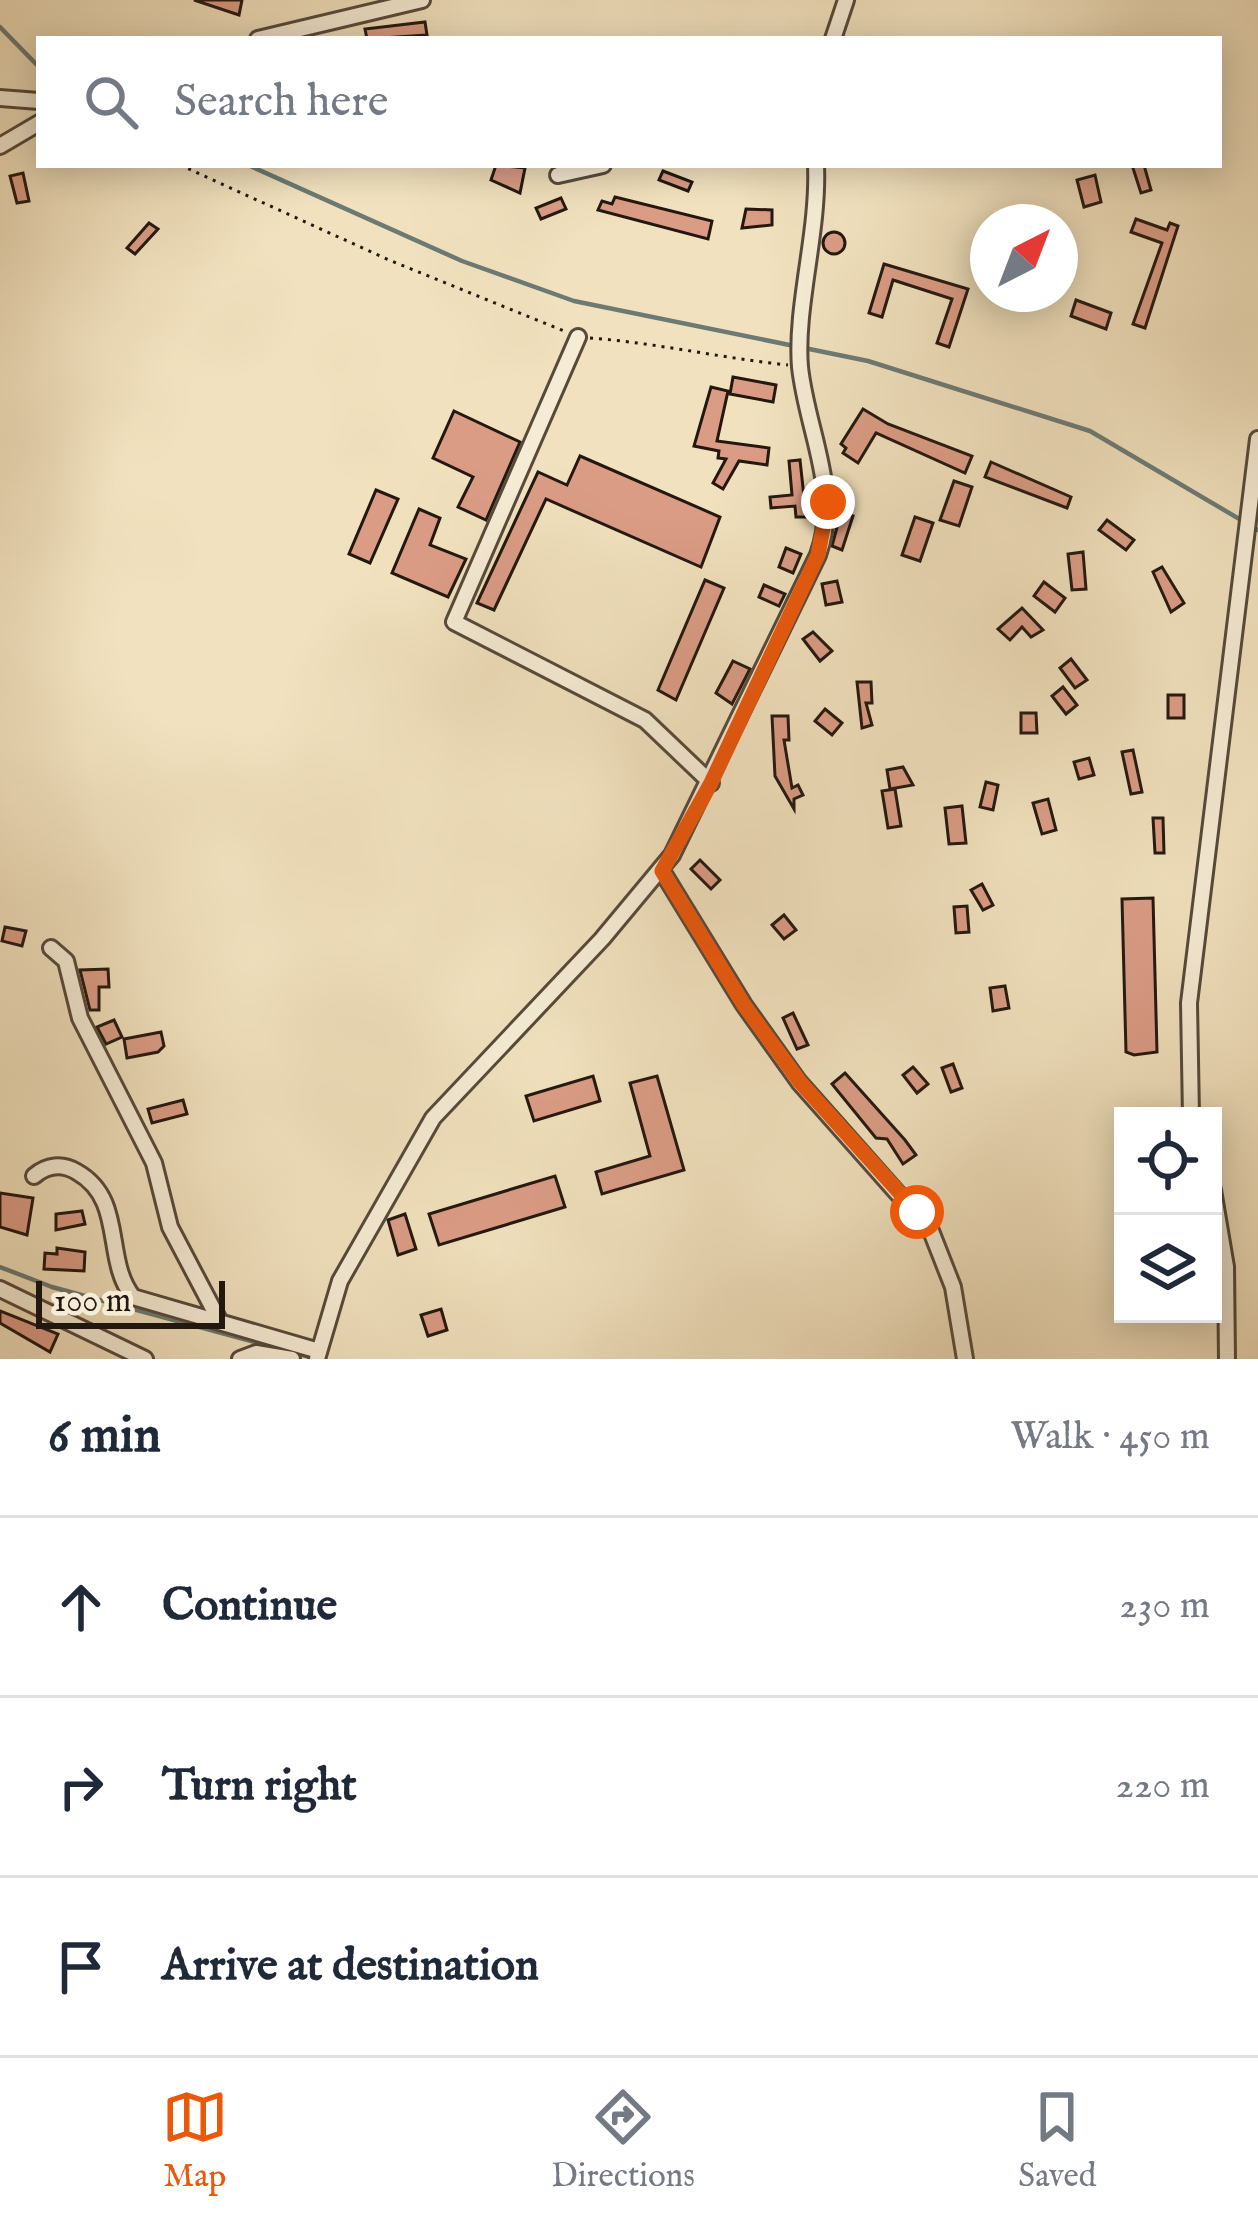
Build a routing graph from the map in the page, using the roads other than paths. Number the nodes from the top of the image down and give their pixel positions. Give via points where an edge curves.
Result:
1 (422, 0) edge
2 (846, 0) edge
3 (271, 36) edge
4 (834, 36) edge
5 (0, 98) edge
6 (36, 100) edge
7 (36, 125) edge
8 (0, 146) edge
9 (590, 168) edge
10 (816, 168) edge
11 (558, 175) dead end
12 (578, 337) road end
13 (1258, 440) edge
14 (711, 783) junction
15 (662, 871) junction
16 (51, 948) dead end
17 (1191, 1107) edge
18 (34, 1176) dead end
19 (1217, 1215) edge
20 (0, 1289) edge
21 (220, 1322) junction
22 (318, 1355) edge
23 (145, 1359) edge
24 (240, 1359) edge
25 (292, 1359) edge
26 (965, 1359) edge
27 (1227, 1359) edge

1 - 3 street
2 - 4 street
5 - 6 street
7 - 8 street
9 - 11 street
10 - 14 street via 800,366 827,530
12 - 14 street via 454,622 644,721
13 - 17 street via 1189,1004
14 - 15 street
15 - 22 street via 433,1118 340,1281
15 - 26 street via 800,1082 932,1231 953,1287
16 - 21 street via 66,961 80,1018 154,1162 170,1227
18 - 21 street via 69,1167 98,1188 133,1297
19 - 27 street
20 - 23 street
21 - 22 street
24 - 25 street

